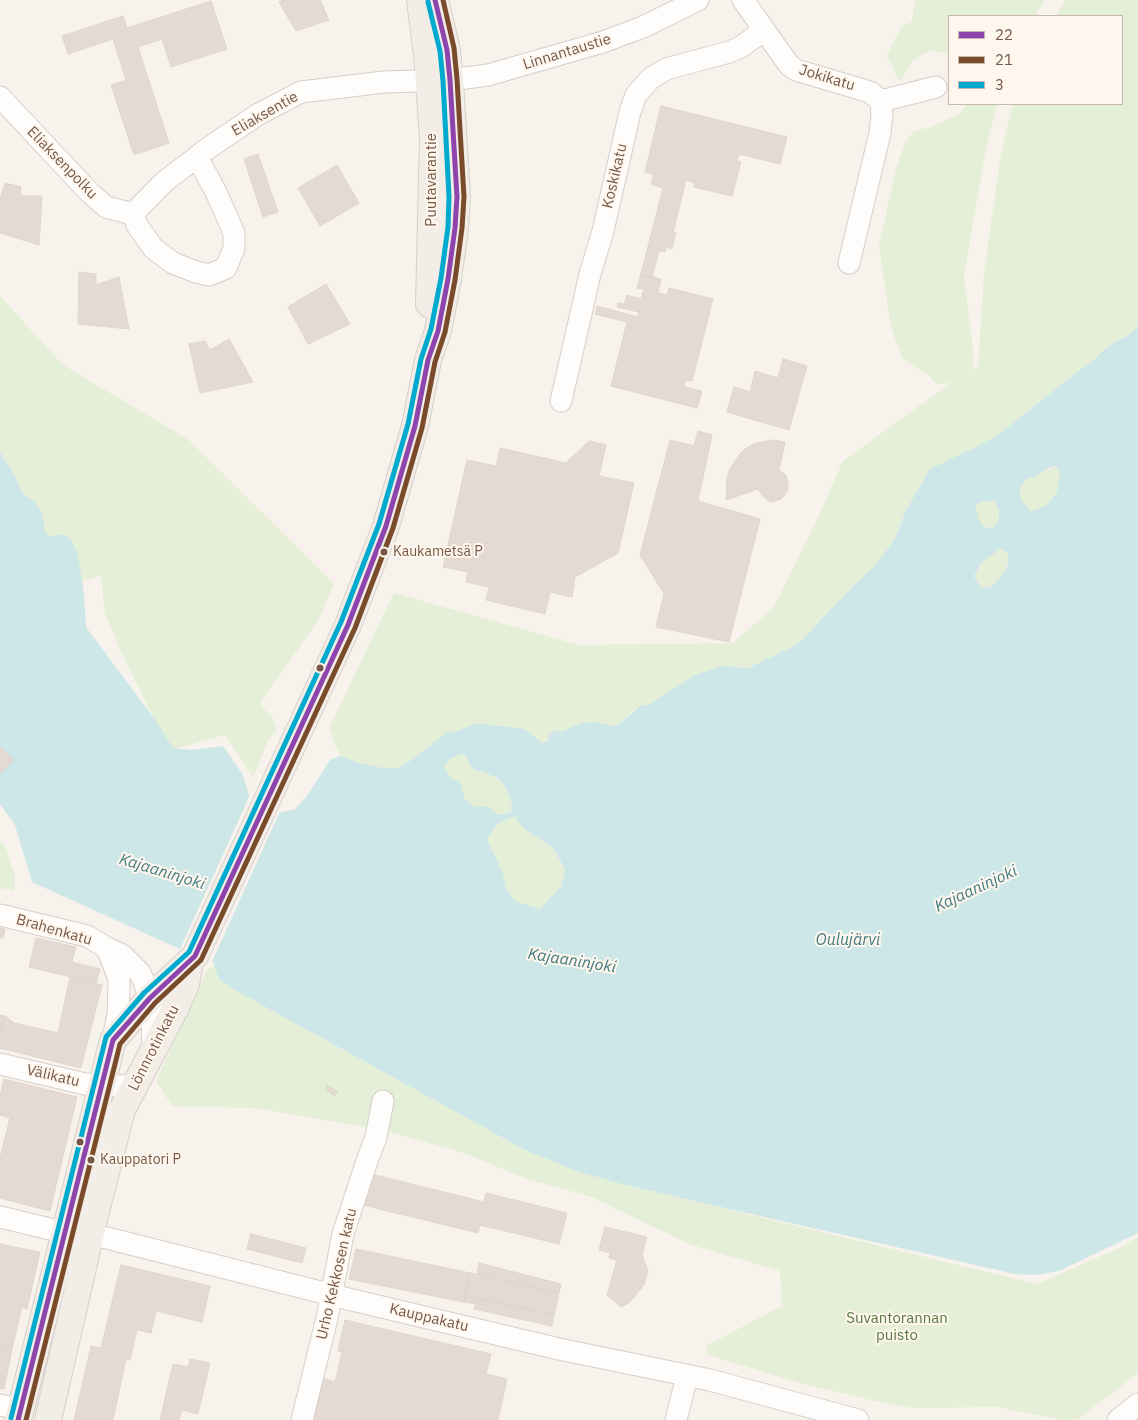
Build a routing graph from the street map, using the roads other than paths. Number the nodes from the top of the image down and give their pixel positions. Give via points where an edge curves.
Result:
1 (420, 0) edge
2 (435, 0) edge
3 (698, 0) edge
4 (743, 0) edge
5 (764, 30) junction
6 (439, 80) junction
7 (936, 87) dead end
8 (0, 97) edge
9 (881, 101) junction
10 (197, 157) junction
11 (133, 214) junction
12 (849, 263) dead end
13 (561, 401) dead end
14 (0, 915) edge
15 (107, 948) junction
16 (193, 959) junction
17 (150, 998) junction
18 (113, 1040) junction
19 (153, 1052) junction
20 (0, 1064) edge
21 (135, 1084) junction
22 (102, 1086) junction
23 (383, 1101) dead end
24 (0, 1217) edge
25 (65, 1230) junction
26 (91, 1236) junction
27 (331, 1294) junction
28 (686, 1376) junction
29 (1138, 1404) edge
30 (13, 1411) edge
31 (48, 1420) edge
32 (302, 1420) edge
33 (676, 1420) edge
34 (858, 1420) edge
35 (1118, 1420) edge

1 - 6 main road, Puutavarantie via 427,54
2 - 6 main road, Puutavarantie via 447,50
3 - 6 street, Linnantaustie via 603,42 488,75
4 - 5 street, Jokikatu
5 - 9 street, Jokikatu via 796,70 870,92
5 - 13 street, Koskikatu via 729,52 666,69 650,79 636,95
6 - 10 street, Eliaksentie via 384,82 300,92 257,115
6 - 16 main road, Puutavarantie via 457,197 455,228 445,297 415,426 386,526 348,625
7 - 9 street
8 - 11 street, Eliaksenpolku via 106,207
9 - 12 street via 880,133
10 - 11 street, Eliaksentie via 164,182
10 - 11 street via 234,232 234,248 226,268 209,275 173,263 153,248
14 - 15 street, Brahenkatu via 87,936
15 - 17 street, Brahenkatu via 122,955 140,973
15 - 18 street, Brahenkatu via 119,979
16 - 17 main road, Lönnrotinkatu
16 - 19 main road, Lönnrotinkatu via 182,992
17 - 18 main road, Lönnrotinkatu
17 - 19 street, Brahenkatu
18 - 22 main road, Lönnrotinkatu
19 - 21 main road, Lönnrotinkatu
20 - 22 street, Välikatu
21 - 22 street, Välikatu
21 - 26 main road, Lönnrotinkatu via 122,1110
22 - 25 main road, Lönnrotinkatu
23 - 27 street, Urho Kekkosen katu via 376,1138 343,1234
24 - 25 street, Kauppakatu
25 - 26 street, Kauppakatu
25 - 30 main road, Lönnrotinkatu
26 - 27 street, Kauppakatu
26 - 31 main road, Lönnrotinkatu
27 - 28 street, Kauppakatu
27 - 32 street, Urho Kekkosen katu
28 - 33 street
28 - 34 street, Kauppakatu
29 - 35 street

